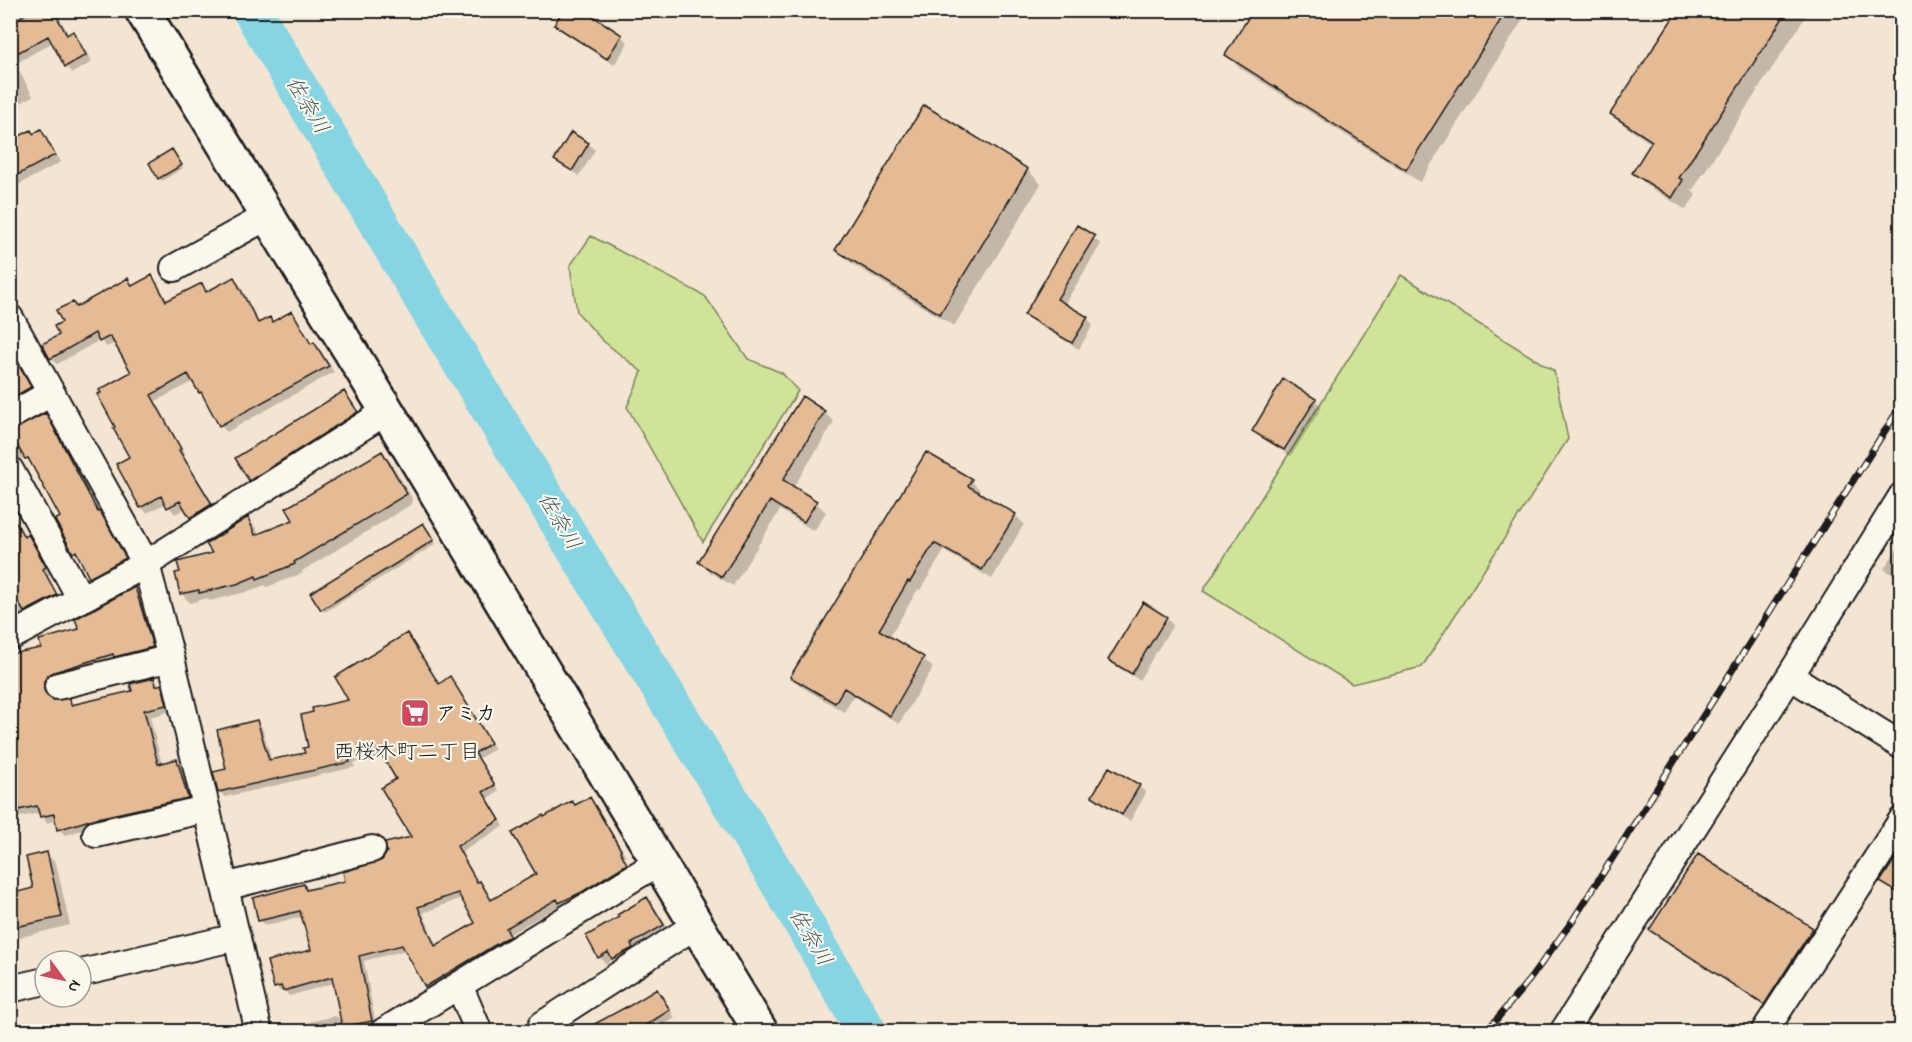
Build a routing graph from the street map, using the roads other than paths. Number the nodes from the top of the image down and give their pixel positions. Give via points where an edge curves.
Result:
1 (142, 10) edge
2 (268, 216) junction
3 (174, 268) dead end
4 (10, 318) edge
5 (51, 393) junction
6 (387, 411) junction
7 (10, 416) edge
8 (10, 470) edge
9 (1902, 496) edge
10 (146, 564) junction
11 (81, 599) junction
12 (10, 637) edge
13 (171, 658) junction
14 (1790, 676) junction
15 (58, 686) dead end
16 (1902, 746) edge
17 (206, 809) junction
18 (1902, 820) edge
19 (96, 834) dead end
20 (372, 849) dead end
21 (659, 862) junction
22 (225, 887) junction
23 (696, 925) junction
24 (237, 937) junction
25 (93, 970) edge
26 (33, 984) edge
27 (459, 985) junction
28 (10, 989) edge
29 (259, 1032) edge
30 (383, 1032) edge
31 (479, 1032) edge
32 (544, 1032) edge
33 (761, 1032) edge
34 (1563, 1032) edge
35 (1764, 1032) edge

1 - 2 street
2 - 3 street
2 - 6 street
4 - 5 street
5 - 7 street
5 - 10 street
6 - 10 street
6 - 21 street
8 - 11 street
9 - 14 street
10 - 11 street
10 - 13 street
11 - 12 street
13 - 15 street
13 - 17 street
14 - 16 street
14 - 34 street
17 - 19 street
17 - 22 street
18 - 35 street
20 - 22 street
21 - 23 street
21 - 27 street
22 - 24 street
23 - 32 street via 542,1025
23 - 33 street
24 - 25 street
24 - 29 street
26 - 28 street
27 - 30 street
27 - 31 street

